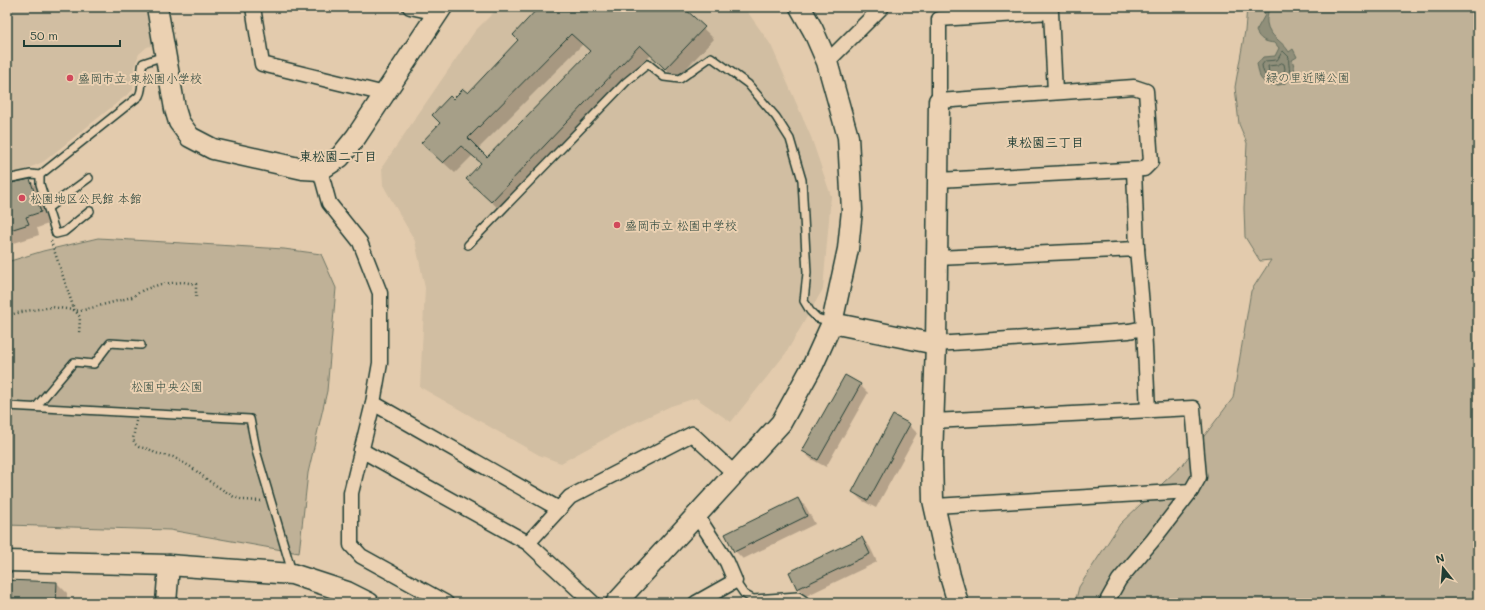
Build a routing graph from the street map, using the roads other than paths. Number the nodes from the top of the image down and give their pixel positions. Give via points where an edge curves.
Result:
1 (157, 7) edge
2 (252, 7) edge
3 (410, 7) edge
4 (800, 7) edge
5 (882, 7) edge
6 (440, 10) edge
7 (1028, 10) edge
8 (166, 55) junction
9 (827, 62) junction
10 (1055, 92) junction
11 (385, 94) junction
12 (939, 101) junction
13 (320, 170) junction
14 (1134, 170) junction
15 (40, 175) junction
16 (89, 178) dead end
17 (7, 179) edge
18 (938, 180) junction
19 (48, 208) junction
20 (90, 211) dead end
21 (468, 245) dead end
22 (1137, 249) junction
23 (937, 258) junction
24 (832, 323) junction
25 (1144, 328) junction
26 (936, 344) junction
27 (141, 345) dead end
28 (373, 403) junction
29 (7, 406) edge
30 (36, 407) junction
31 (1148, 410) junction
32 (933, 421) junction
33 (361, 450) junction
34 (735, 474) junction
35 (1191, 490) junction
36 (935, 506) junction
37 (559, 509) junction
38 (696, 516) junction
39 (528, 543) junction
40 (7, 561) edge
41 (169, 565) junction
42 (292, 574) junction
43 (734, 581) junction
44 (345, 598) edge
45 (166, 603) edge
46 (368, 603) edge
47 (446, 603) edge
48 (593, 603) edge
49 (616, 603) edge
50 (696, 603) edge
51 (806, 603) edge
52 (958, 603) edge
53 (1106, 603) edge

1 - 8 street
2 - 11 street via 262,64
3 - 6 street
4 - 9 street
5 - 9 street
6 - 11 street
7 - 10 street via 1051,12
7 - 12 street via 939,19
8 - 13 street via 175,109 179,122 190,137 212,149 303,169
8 - 15 lane via 143,63 142,90 139,96
9 - 24 street via 848,137 852,210 848,249
10 - 12 street
10 - 14 street via 1134,87 1146,91 1151,162 1144,169
11 - 13 street via 340,157
12 - 18 street
13 - 28 street via 329,203 360,242 380,293 380,363
14 - 18 street
14 - 22 street
15 - 17 lane
15 - 19 lane via 40,184
16 - 19 lane
18 - 23 street
19 - 20 lane via 56,234 64,232
21 - 24 lane via 626,82 648,64 664,78 680,79 711,57 748,84 776,117 790,139 802,180 807,273 804,301 817,318
22 - 23 street
22 - 25 street
23 - 26 street
24 - 26 street
24 - 34 street via 814,365 781,423
25 - 26 street
25 - 31 street
26 - 32 street
27 - 30 lane via 110,343 94,364 74,362
28 - 33 street
28 - 37 street
29 - 30 lane
30 - 42 lane via 250,419 257,454
31 - 32 street
31 - 35 street via 1193,408 1199,477
32 - 36 street
33 - 39 street
33 - 47 street via 351,493 351,546 361,556
34 - 37 street via 692,434 570,497
34 - 38 street
35 - 36 street
35 - 53 street via 1120,580
36 - 52 street
37 - 39 street
38 - 43 street via 727,562
38 - 49 street
39 - 48 street
40 - 41 street
41 - 42 street
41 - 45 street
42 - 44 street
43 - 50 street
43 - 51 lane via 744,594 753,599 798,596
44 - 46 street

